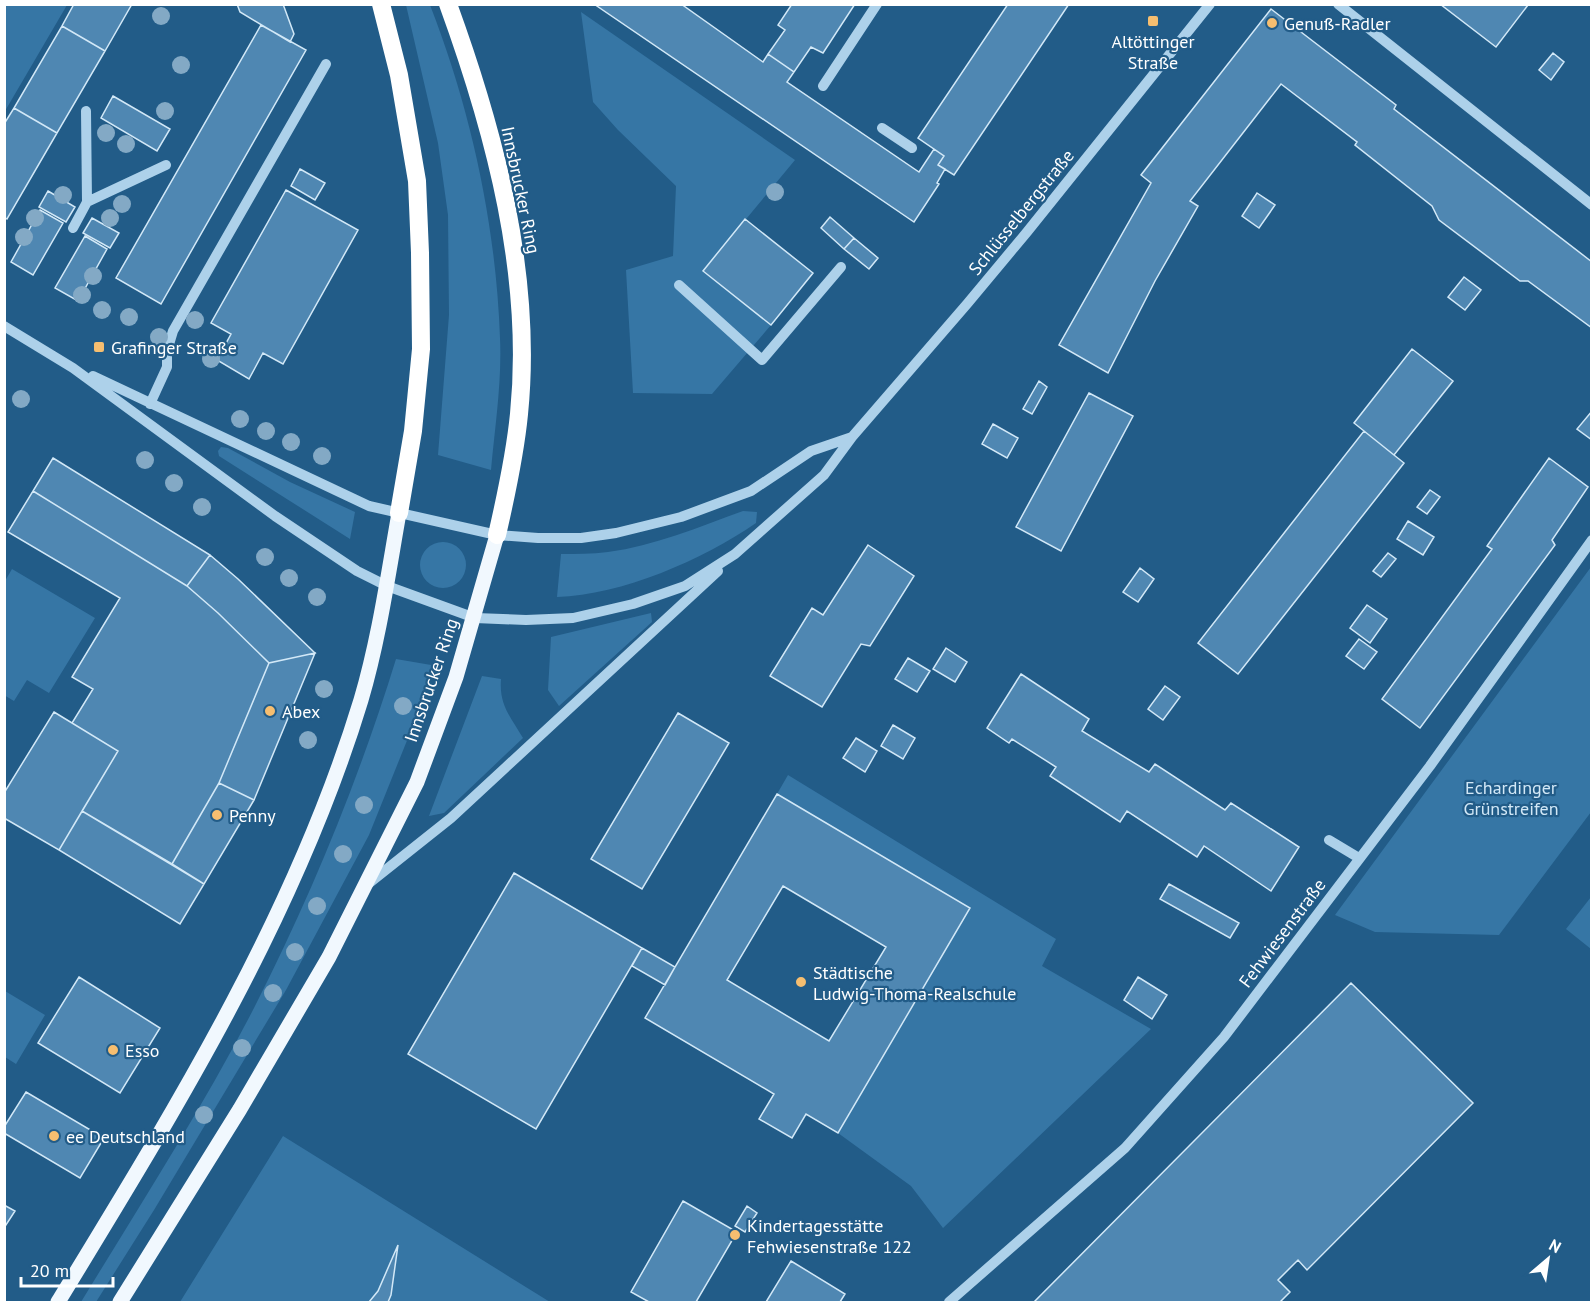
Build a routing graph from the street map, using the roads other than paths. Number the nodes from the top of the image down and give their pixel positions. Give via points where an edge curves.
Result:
1 (381, 4) edge
2 (448, 4) edge
3 (877, 4) edge
4 (1210, 4) edge
5 (1338, 4) edge
6 (326, 64) dead end
7 (823, 86) dead end
8 (86, 111) dead end
9 (882, 128) dead end
10 (912, 148) dead end
11 (166, 165) dead end
12 (87, 202) junction
13 (1592, 205) edge
14 (73, 228) dead end
15 (842, 267) dead end
16 (679, 285) dead end
17 (4, 326) edge
18 (74, 368) junction
19 (150, 404) junction
20 (852, 436) junction
21 (399, 513) junction
22 (497, 536) junction
23 (1592, 540) edge
24 (735, 555) junction
25 (387, 586) junction
26 (475, 618) junction
27 (1329, 840) dead end
28 (1359, 858) junction
29 (365, 886) junction
30 (58, 1302) edge
31 (120, 1302) edge
32 (949, 1302) edge

1 - 21 highway via 399,75 417,181 419,232 421,349
2 - 22 highway, Innsbrucker Ring via 478,93 496,164 519,300 519,414
3 - 7 street
4 - 20 street, Schlüsselbergstraße via 975,296
5 - 13 street
6 - 19 street via 173,331 166,367
8 - 12 street
9 - 10 street
11 - 12 street
12 - 14 street
15 - 16 street via 762,360
17 - 18 street
18 - 19 street
18 - 25 street via 275,516 357,571
19 - 21 street via 369,506
20 - 22 street, Schlüsselbergstraße via 811,451 751,491 681,517 581,538
20 - 24 street, Schlüsselbergstraße via 824,475
21 - 22 street
21 - 25 main road
22 - 26 main road, Innsbrucker Ring
23 - 28 street, Fehwiesenstraße
24 - 26 street, Schlüsselbergstraße via 685,586 633,604 573,618
24 - 29 street via 451,818
25 - 26 street
25 - 30 main road via 361,699 324,807 274,921 155,1142
26 - 29 main road, Innsbrucker Ring via 417,782
27 - 28 street
28 - 32 street, Fehwiesenstraße via 1224,1037 1125,1148
29 - 31 main road, Innsbrucker Ring via 329,957 240,1110

